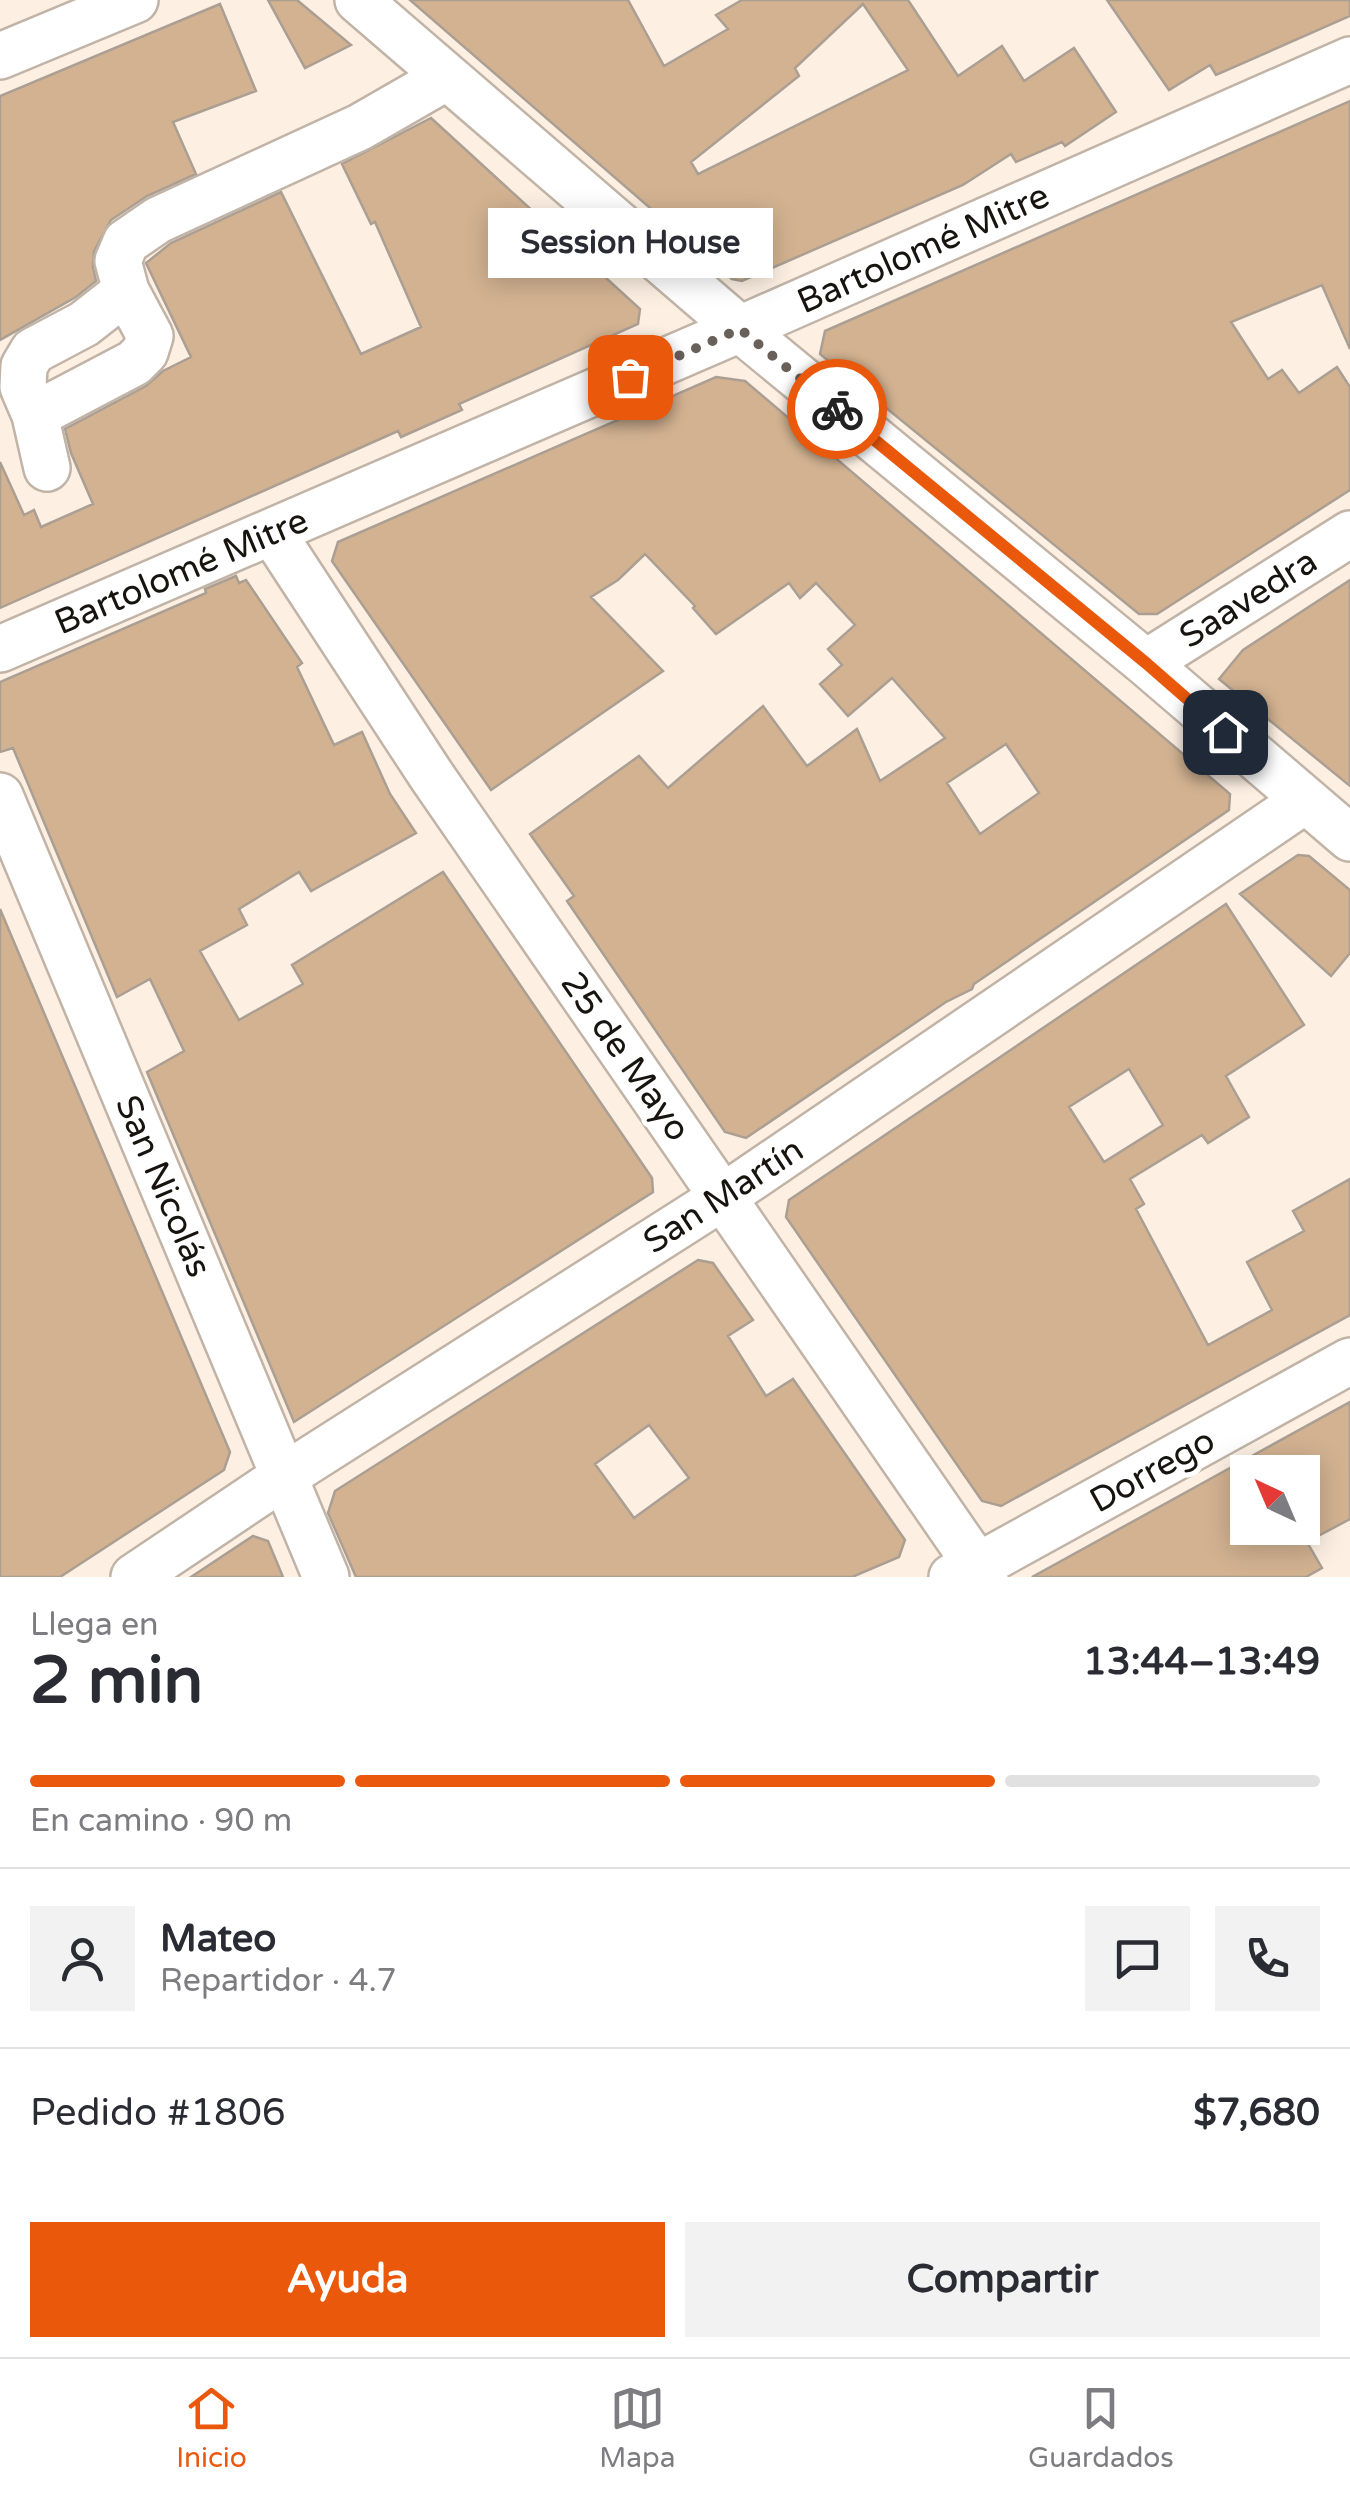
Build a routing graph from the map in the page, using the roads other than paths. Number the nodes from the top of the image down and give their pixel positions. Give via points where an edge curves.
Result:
1 (135, 0) edge
2 (358, 0) edge
3 (0, 56) edge
4 (1350, 60) edge
5 (447, 77) junction
6 (126, 291) junction
7 (740, 329) junction
8 (68, 332) junction
9 (89, 384) junction
10 (35, 416) junction
11 (48, 468) dead end
12 (272, 532) junction
13 (1350, 534) edge
14 (0, 649) edge
15 (1146, 663) junction
16 (0, 796) edge
17 (1304, 801) junction
18 (1350, 838) edge
19 (723, 1197) junction
20 (1350, 1361) edge
21 (286, 1476) junction
22 (972, 1573) edge
23 (134, 1577) edge
24 (326, 1577) edge

1 - 3 street
2 - 5 street
4 - 7 street, Bartolomé Mitre
5 - 6 street via 360,127 158,220 126,242 118,260
5 - 7 street
6 - 8 street
6 - 9 street via 150,336 145,352
7 - 12 street, Bartolomé Mitre
7 - 15 street
8 - 9 street
8 - 10 street via 33,351 24,366 23,387
9 - 10 street
10 - 11 street
12 - 14 street, Bartolomé Mitre
12 - 19 street, 25 de Mayo
13 - 15 street, Saavedra
15 - 17 street
16 - 21 street, San Nicolás
17 - 18 street
17 - 19 street, San Martín
19 - 21 street, San Martín
19 - 22 street, 25 de Mayo
20 - 22 street, Dorrego
21 - 23 street, San Martín
21 - 24 street, San Nicolás

